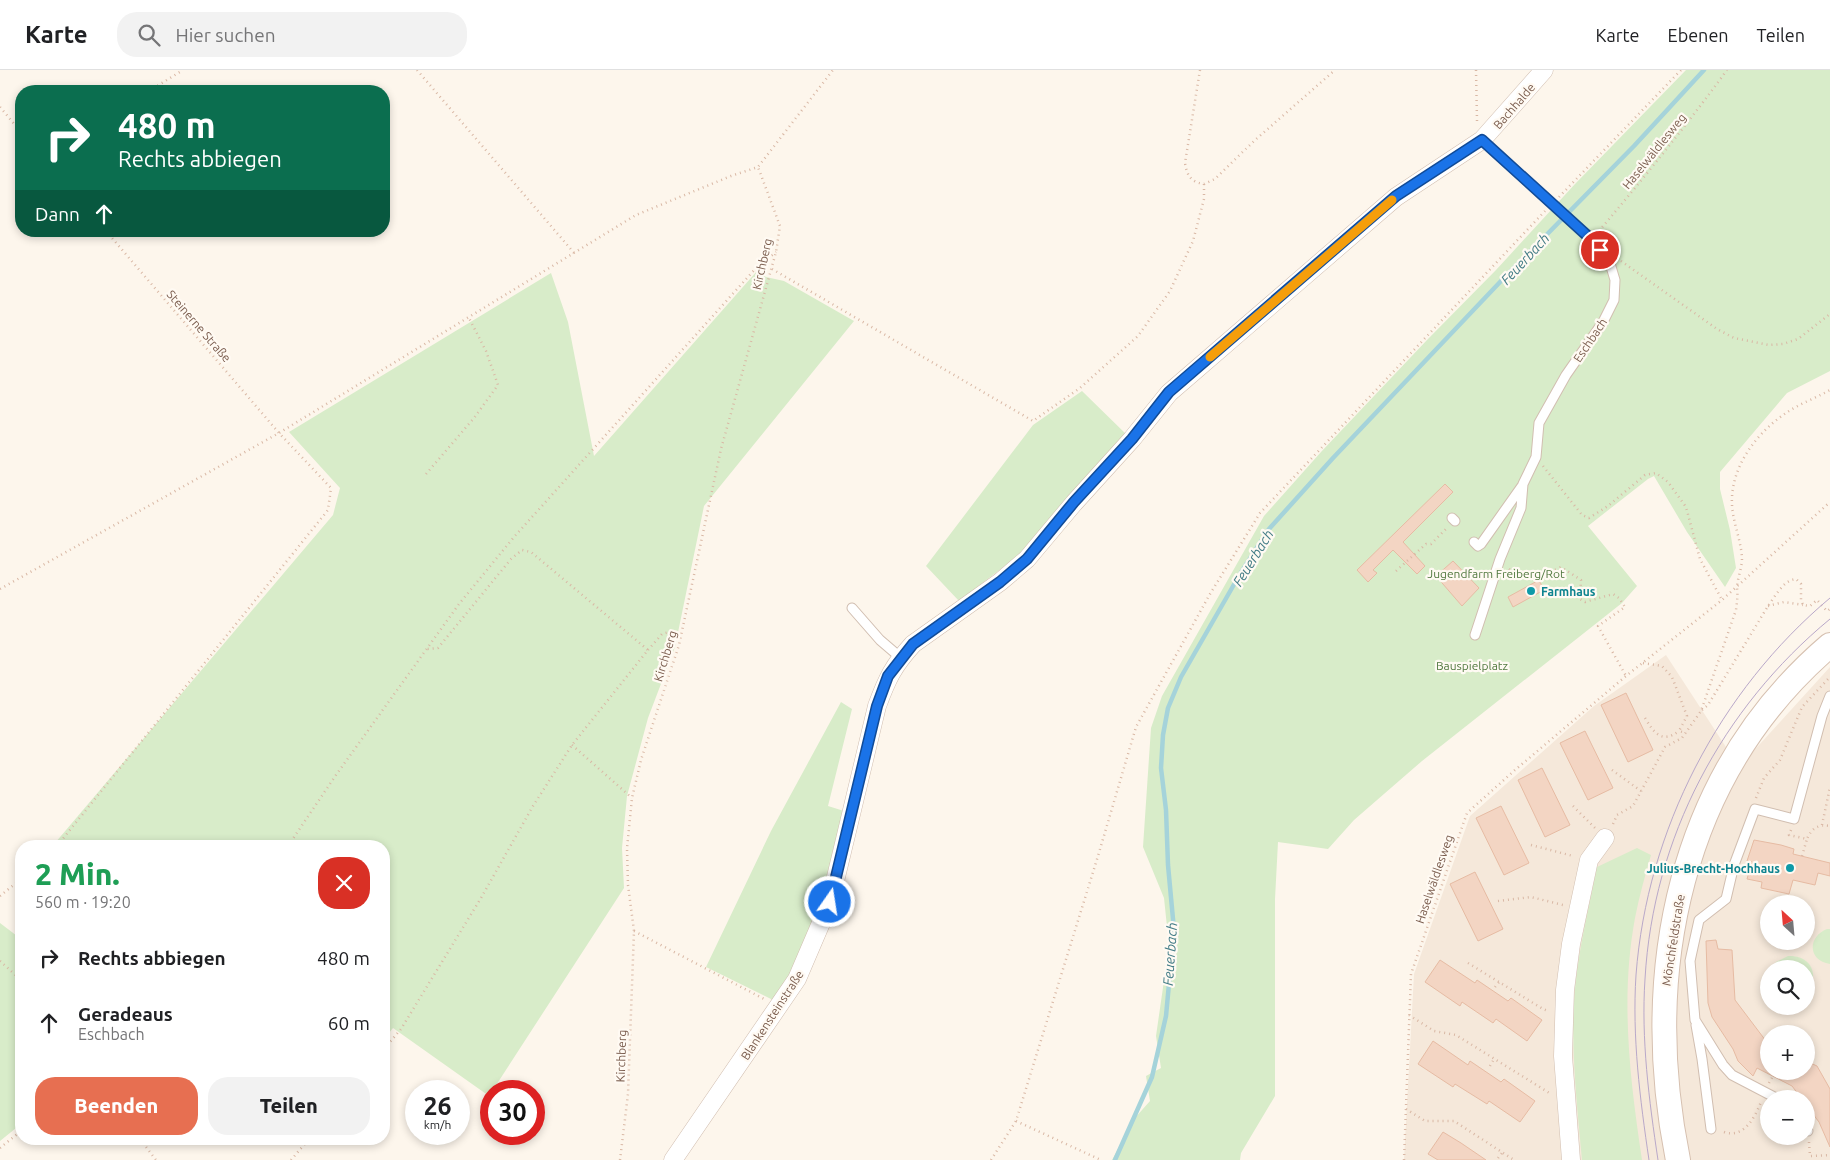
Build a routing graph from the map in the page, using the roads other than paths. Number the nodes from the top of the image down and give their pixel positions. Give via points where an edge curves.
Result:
1 (1544, 70) edge
2 (1482, 140) junction
3 (1523, 484) junction
4 (1474, 542) dead end
5 (852, 608) dead end
6 (1475, 634) dead end
7 (1830, 645) edge
8 (901, 658) junction
9 (1830, 696) edge
10 (1605, 838) road end
11 (1695, 1020) junction
12 (1761, 1090) edge
13 (1710, 1129) dead end
14 (673, 1160) edge
15 (1571, 1160) edge
16 (1678, 1160) edge

1 - 2 street, Bachhalde
2 - 3 lane, Eschbach via 1592,240 1609,260 1615,280 1614,300 1603,322 1566,375 1539,423 1535,459
2 - 8 street, Blankensteinstraße via 1396,196 1169,392 1027,559 913,644
3 - 4 lane via 1481,544 1478,546
3 - 6 lane via 1521,508
5 - 8 lane
7 - 16 main road, Mönchfeldstraße via 1770,708 1733,763 1696,839 1681,884 1668,953 1664,1022 1668,1094
8 - 14 street, Blankensteinstraße via 888,676 877,706 830,902 797,979
9 - 11 lane via 1794,819 1755,809 1734,865 1726,899 1699,920 1690,961
10 - 15 street via 1589,860 1564,990 1563,1056
11 - 12 lane via 1732,1075
11 - 13 lane

